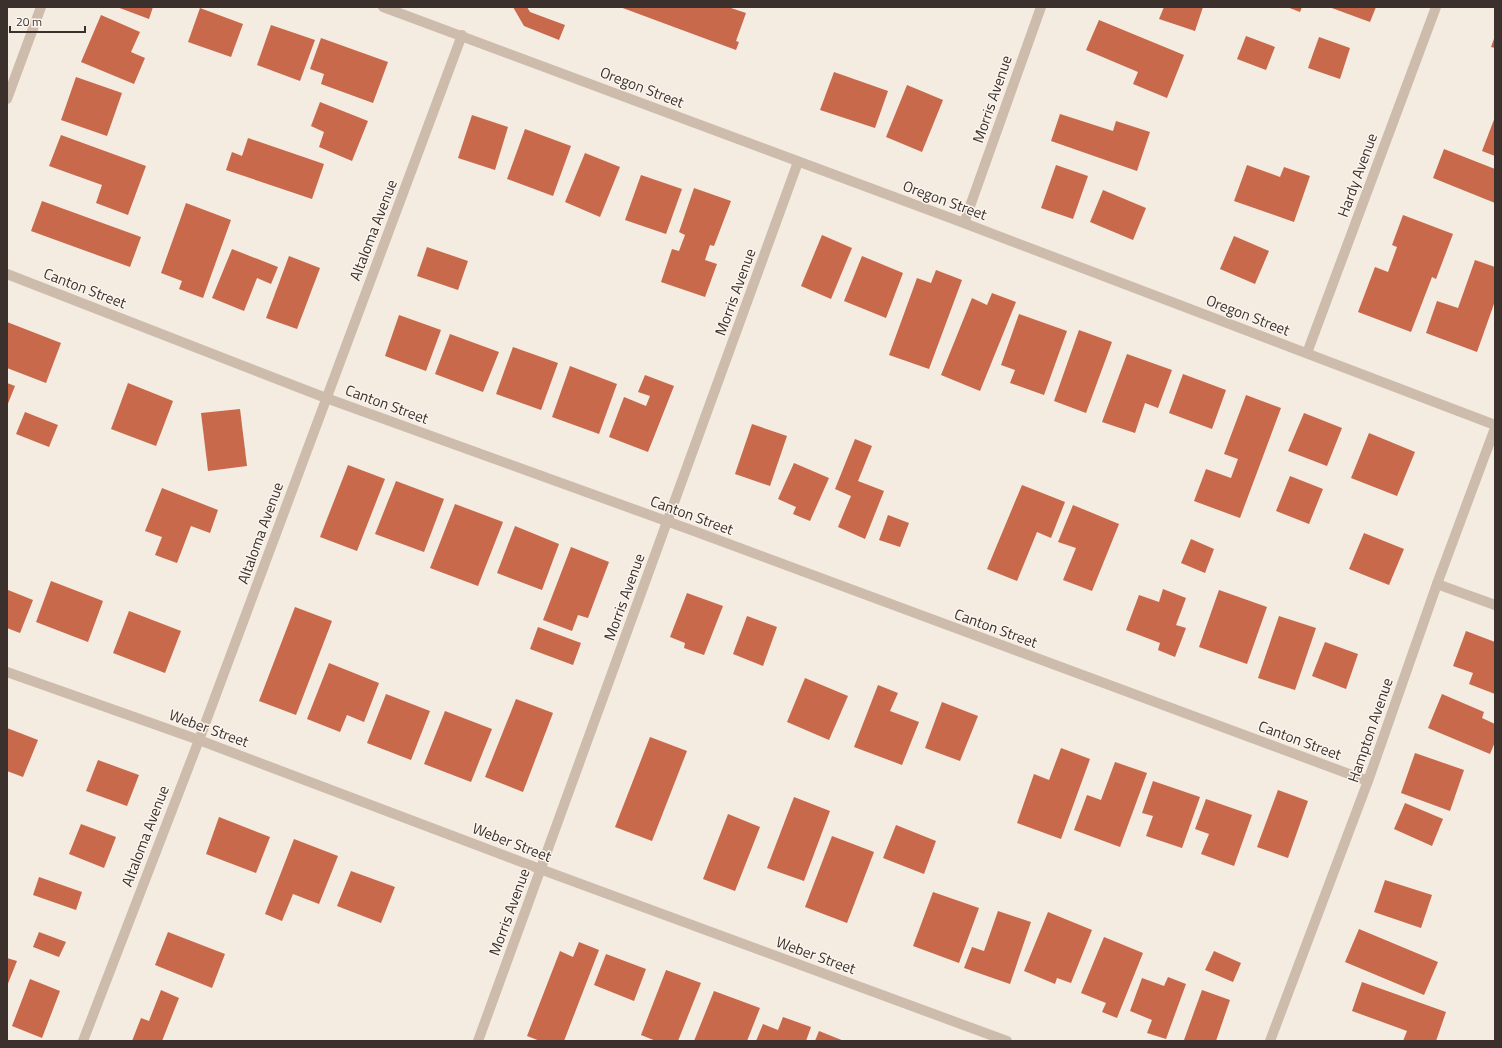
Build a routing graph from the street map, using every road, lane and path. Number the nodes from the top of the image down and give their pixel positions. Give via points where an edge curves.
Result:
1 (41, 7) edge
2 (383, 7) edge
3 (1041, 7) edge
4 (1436, 7) edge
5 (462, 35) junction
6 (7, 99) edge
7 (798, 162) junction
8 (964, 223) junction
9 (7, 274) edge
10 (1308, 353) junction
11 (326, 398) junction
12 (1495, 427) edge
13 (667, 522) junction
14 (1437, 584) junction
15 (1495, 605) edge
16 (7, 672) edge
17 (199, 740) junction
18 (1368, 781) junction
19 (540, 869) junction
20 (83, 1041) edge
21 (478, 1041) edge
22 (1007, 1041) edge
23 (1270, 1041) edge

1 - 6 street
2 - 5 street, Oregon Street
3 - 8 street, Morris Avenue
4 - 10 street, Hardy Avenue
5 - 7 street, Oregon Street
5 - 11 street, Altaloma Avenue
7 - 8 street, Oregon Street
7 - 13 street, Morris Avenue
8 - 10 street, Oregon Street
9 - 11 street, Canton Street
10 - 12 street, Oregon Street
11 - 13 street, Canton Street
11 - 17 street, Altaloma Avenue
12 - 14 street, Hampton Avenue
13 - 18 street, Canton Street
13 - 19 street, Morris Avenue
14 - 15 street
14 - 18 street, Hampton Avenue
16 - 17 street, Weber Street
17 - 19 street, Weber Street
17 - 20 street, Altaloma Avenue
18 - 23 street, Hampton Avenue
19 - 21 street, Morris Avenue
19 - 22 street, Weber Street

